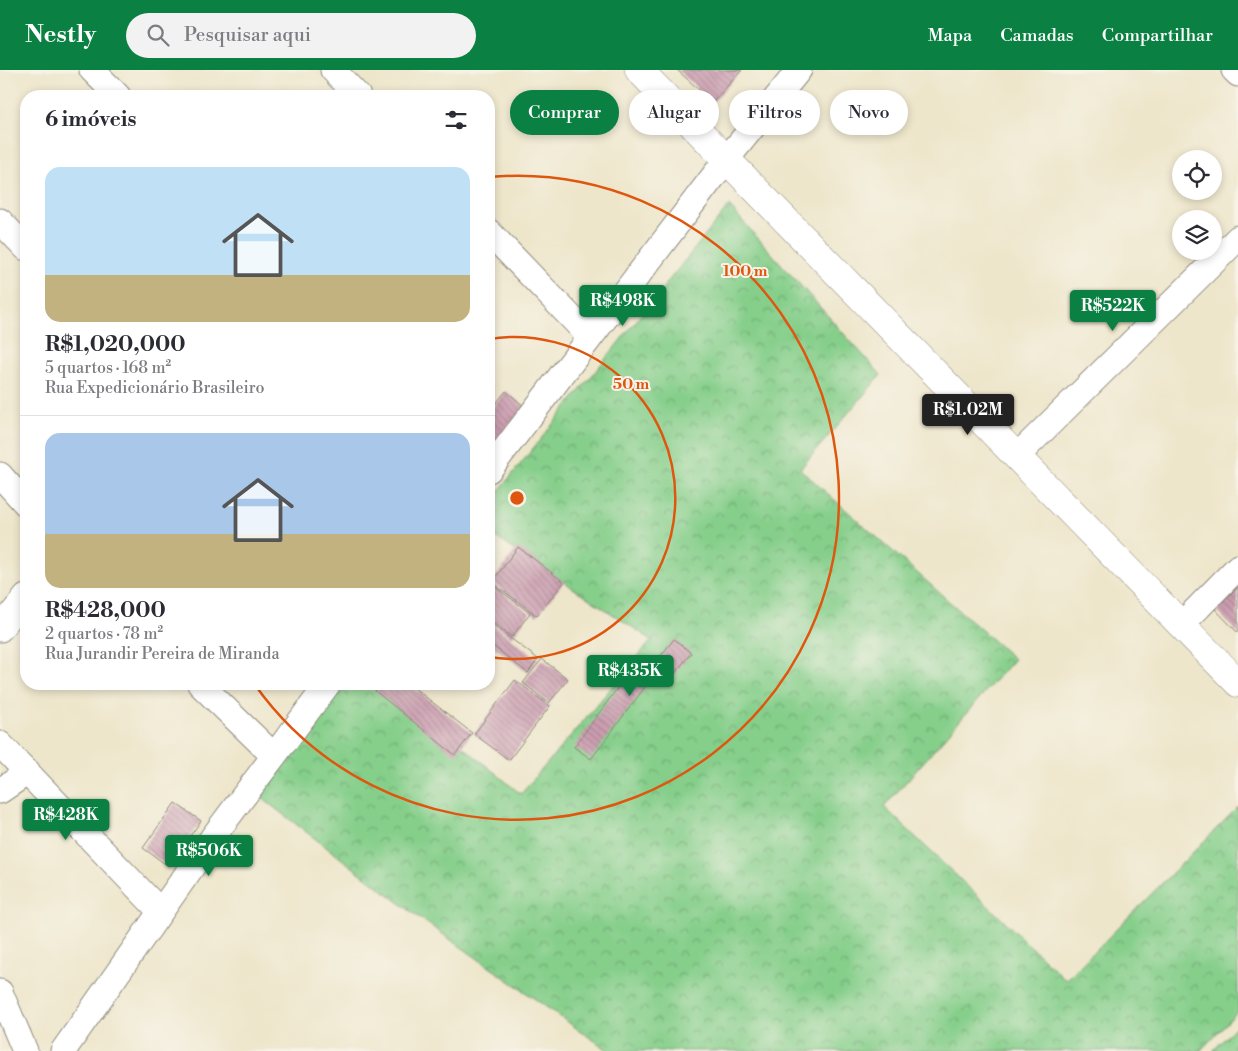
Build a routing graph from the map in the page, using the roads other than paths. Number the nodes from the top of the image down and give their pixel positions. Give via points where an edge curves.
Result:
1 (92, 70) edge
2 (333, 70) edge
3 (639, 70) edge
4 (799, 70) edge
5 (1234, 70) edge
6 (1238, 74) edge
7 (112, 90) edge
8 (352, 90) edge
9 (726, 160) junction
10 (0, 221) edge
11 (495, 238) edge
12 (1238, 238) edge
13 (20, 242) edge
14 (590, 337) junction
15 (1017, 456) junction
16 (495, 462) edge
17 (0, 475) edge
18 (20, 497) edge
19 (1238, 567) edge
20 (20, 604) edge
21 (1181, 625) junction
22 (0, 629) edge
23 (1238, 683) edge
24 (206, 690) edge
25 (324, 690) edge
26 (0, 744) edge
27 (274, 756) junction
28 (28, 772) junction
29 (0, 791) edge
30 (160, 911) junction
31 (0, 992) edge
32 (25, 1051) edge
33 (63, 1051) edge

1 - 7 street
2 - 8 street
3 - 9 street
4 - 9 street
5 - 6 street
9 - 14 street
9 - 15 street
10 - 13 street
11 - 14 street
12 - 15 street
14 - 16 street
15 - 21 street
17 - 18 street
19 - 21 street
20 - 22 street
21 - 23 street
24 - 27 street
25 - 27 street
26 - 28 street
27 - 30 street
28 - 29 street
28 - 30 street
30 - 33 street
31 - 32 street

